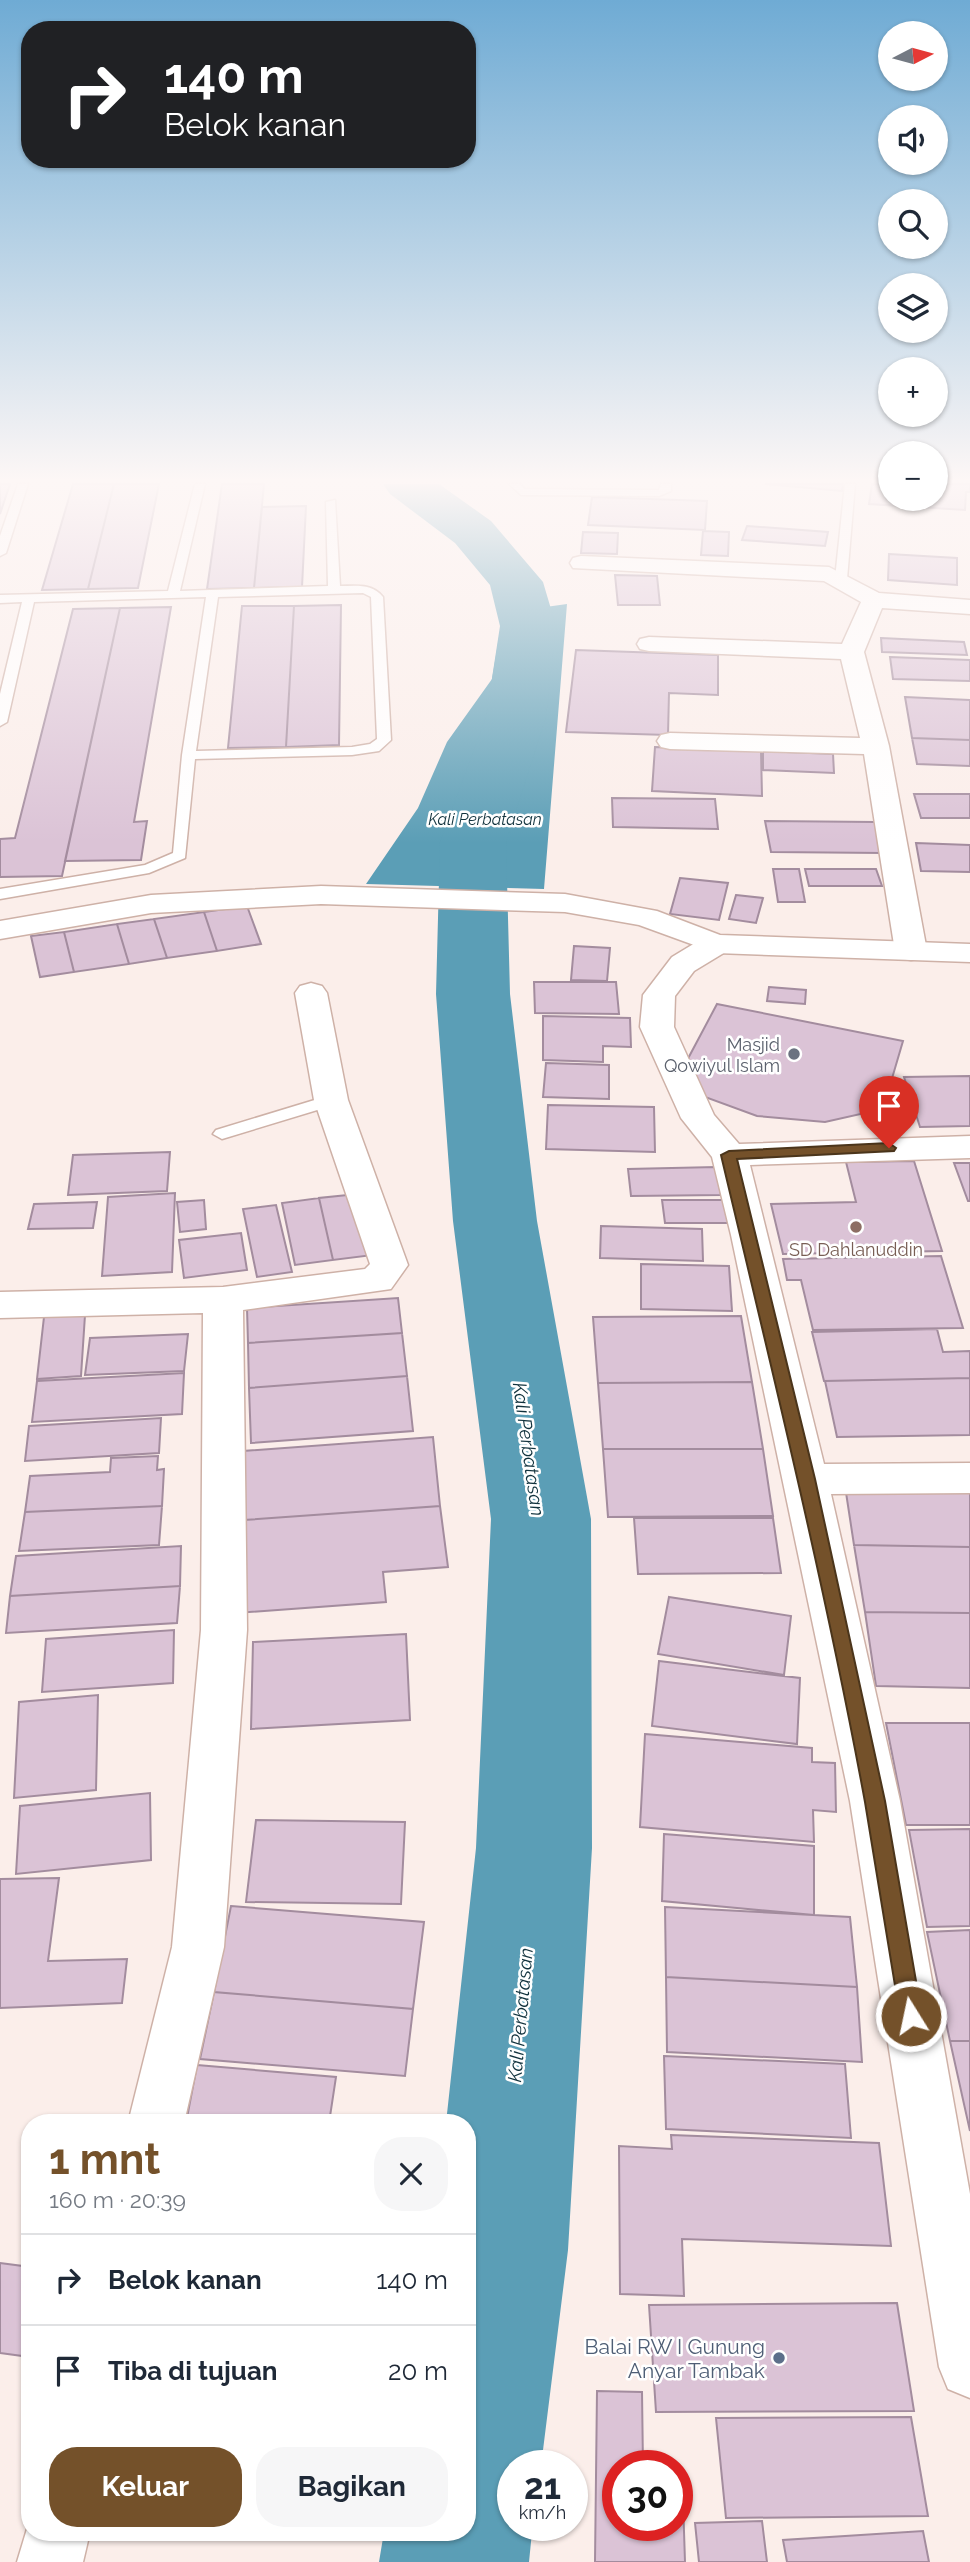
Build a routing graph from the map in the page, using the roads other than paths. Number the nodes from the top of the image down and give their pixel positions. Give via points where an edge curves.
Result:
1 (28, 604) edge
2 (211, 604) edge
3 (377, 604) edge
4 (872, 604) edge
5 (923, 604) edge
6 (970, 607) edge
7 (649, 644) dead end
8 (852, 652) junction
9 (0, 722) edge
10 (670, 741) dead end
11 (876, 746) junction
12 (188, 755) junction
13 (0, 894) edge
14 (0, 930) edge
15 (716, 944) junction
16 (911, 951) junction
17 (970, 953) edge
18 (312, 993) dead end
19 (331, 1100) junction
20 (222, 1134) dead end
21 (970, 1147) edge
22 (729, 1155) junction
23 (223, 1300) junction
24 (0, 1305) edge
25 (970, 1478) edge
26 (806, 1479) junction
27 (158, 2114) edge
28 (969, 2348) edge
29 (55, 2541) edge
30 (50, 2562) edge

1 - 9 lane
2 - 12 lane
3 - 12 lane via 384,740 374,748
4 - 8 street
5 - 6 street
7 - 8 street
8 - 11 street
10 - 11 street
11 - 16 street
12 - 13 lane via 180,855 149,869
14 - 15 street via 151,904 321,895 565,903 646,916
15 - 16 street
15 - 22 street via 683,964 659,995 657,1027 698,1118
16 - 17 street
18 - 19 street
19 - 20 lane
19 - 23 street via 389,1265 377,1280 365,1283
21 - 22 street
22 - 26 street
23 - 24 street
23 - 27 street via 224,1630 201,1920
25 - 26 street
26 - 28 street via 875,1801
29 - 30 street

